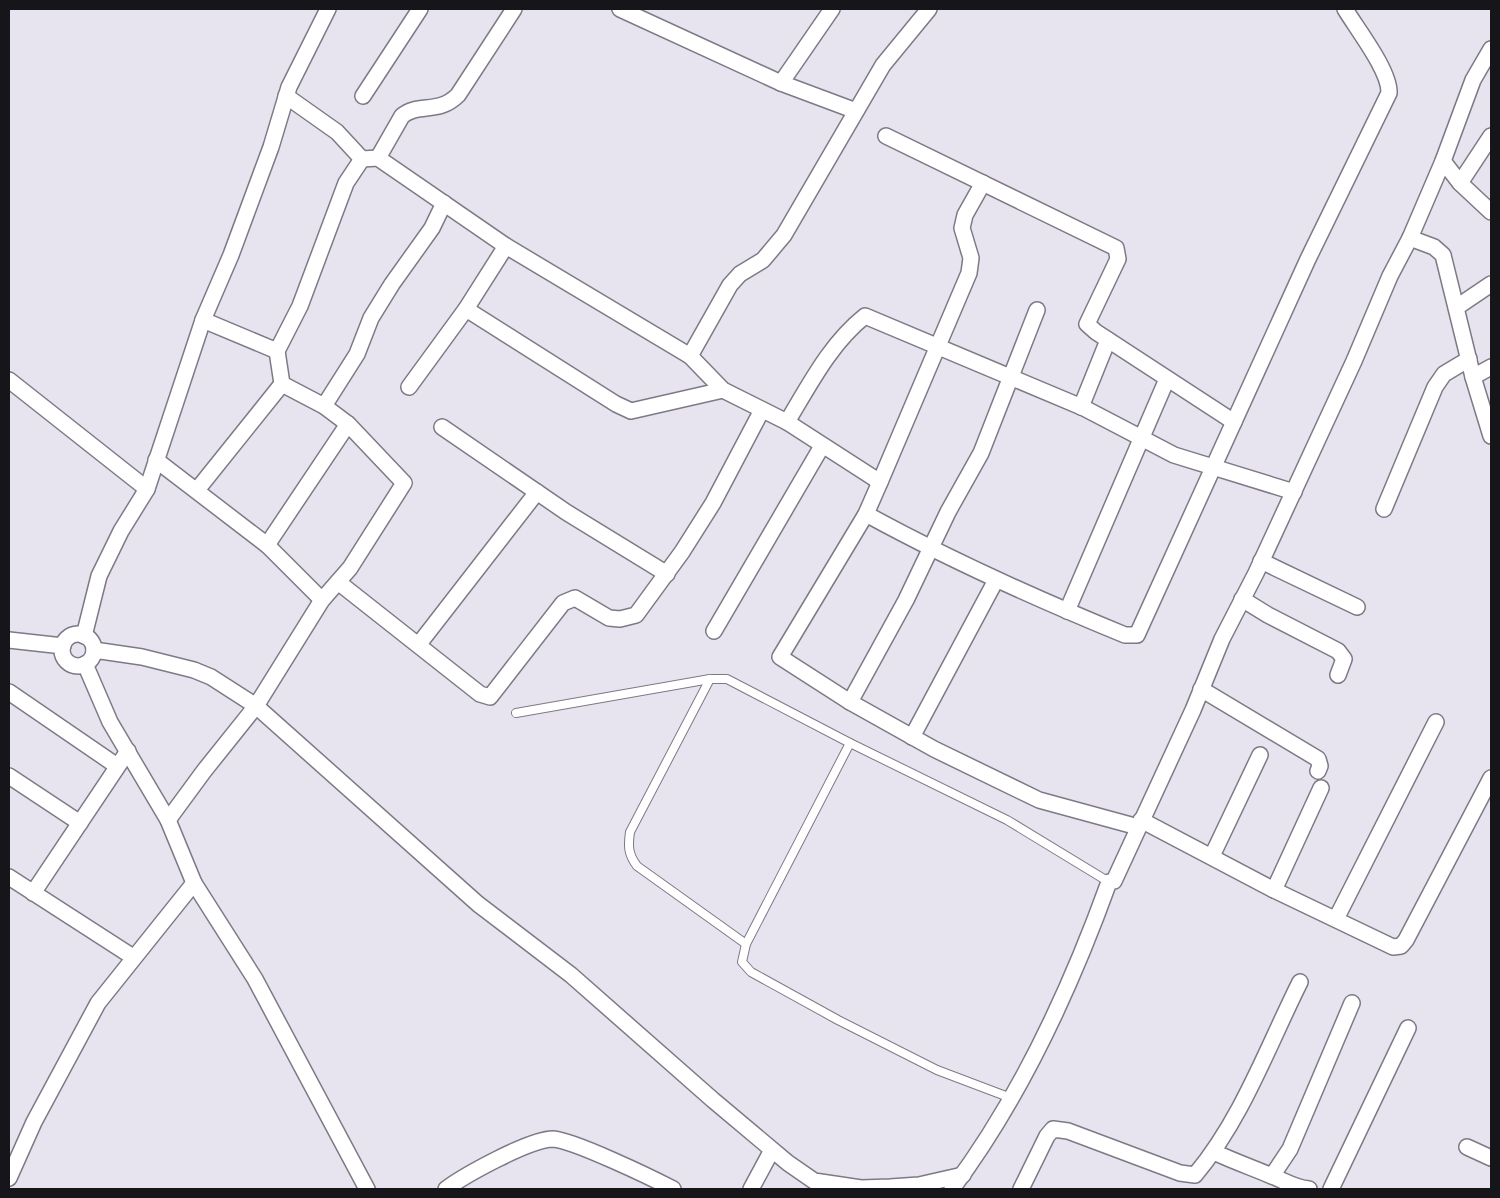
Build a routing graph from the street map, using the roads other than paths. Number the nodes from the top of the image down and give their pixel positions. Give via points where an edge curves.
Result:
1 (328, 9) edge
2 (420, 9) edge
3 (514, 9) edge
4 (620, 9) edge
5 (832, 9) edge
6 (929, 9) edge
7 (1345, 9) edge
8 (1491, 49) edge
9 (781, 82) junction
10 (286, 96) junction
11 (363, 96) dead end
12 (856, 111) junction
13 (886, 136) dead end
14 (1491, 136) edge
15 (362, 158) junction
16 (378, 158) junction
17 (1443, 161) junction
18 (983, 183) junction
19 (1460, 183) junction
20 (444, 203) junction
21 (1491, 212) edge
22 (1410, 238) junction
23 (506, 246) junction
24 (1491, 284) edge
25 (1457, 308) junction
26 (466, 309) junction
27 (1038, 310) dead end
28 (203, 320) junction
29 (1108, 340) junction
30 (937, 345) junction
31 (277, 351) junction
32 (690, 356) junction
33 (1469, 359) junction
34 (1491, 367) edge
35 (1011, 377) junction
36 (1473, 377) junction
37 (1167, 379) junction
38 (9, 380) edge
39 (282, 384) junction
40 (409, 387) dead end
41 (723, 390) junction
42 (324, 406) junction
43 (1081, 407) junction
44 (762, 410) junction
45 (787, 422) junction
46 (1234, 422) junction
47 (348, 424) junction
48 (442, 427) dead end
49 (1491, 436) edge
50 (1140, 438) junction
51 (822, 446) junction
52 (156, 460) junction
53 (1213, 468) junction
54 (880, 482) junction
55 (147, 489) junction
56 (197, 490) junction
57 (537, 492) junction
58 (1294, 492) junction
59 (1384, 509) dead end
60 (866, 514) junction
61 (267, 545) junction
62 (931, 550) junction
63 (1261, 561) junction
64 (667, 574) junction
65 (996, 580) junction
66 (338, 582) junction
67 (1242, 599) junction
68 (322, 600) junction
69 (1357, 607) dead end
70 (1067, 611) junction
71 (714, 631) dead end
72 (84, 636) junction
73 (9, 640) edge
74 (419, 644) junction
75 (63, 646) junction
76 (94, 650) junction
77 (85, 664) junction
78 (1338, 675) dead end
79 (710, 679) junction
80 (1201, 689) junction
81 (9, 692) edge
82 (850, 702) junction
83 (256, 706) junction
84 (516, 713) dead end
85 (1436, 722) dead end
86 (912, 737) junction
87 (850, 742) junction
88 (128, 751) junction
89 (1260, 755) dead end
90 (117, 766) junction
91 (1318, 771) dead end
92 (9, 776) edge
93 (1491, 778) edge
94 (1321, 788) dead end
95 (168, 820) junction
96 (80, 822) junction
97 (1140, 823) junction
98 (1212, 856) junction
99 (9, 877) edge
100 (1108, 882) junction
101 (194, 883) junction
102 (1274, 890) junction
103 (33, 893) junction
104 (1336, 919) junction
105 (746, 944) junction
106 (133, 957) junction
107 (1300, 982) dead end
108 (1352, 1003) dead end
109 (1408, 1028) dead end
110 (1011, 1098) junction
111 (1467, 1147) dead end
112 (772, 1150) junction
113 (1214, 1152) junction
114 (1491, 1158) edge
115 (963, 1175) junction
116 (1272, 1176) junction
117 (9, 1178) edge
118 (819, 1185) edge
119 (367, 1189) edge
120 (446, 1189) edge
121 (673, 1189) edge
122 (751, 1189) edge
123 (952, 1189) edge
124 (1021, 1189) edge
125 (1309, 1189) edge
126 (1330, 1189) edge

1 - 10 street
2 - 11 street
3 - 16 street via 458,95 449,104 412,110 402,116
4 - 9 street
5 - 9 street
6 - 12 street via 892,52
7 - 46 street via 1382,70 1389,93 1308,259
8 - 17 street via 1473,80
9 - 12 street
10 - 15 street via 337,132
10 - 28 street via 231,255
12 - 32 street via 784,235 768,255 730,285
13 - 18 street
14 - 19 street
15 - 16 street
15 - 31 street via 346,182 300,306
16 - 20 street
17 - 19 street
17 - 22 street
18 - 29 street via 1116,248 1118,259 1087,324
18 - 30 street via 965,215 962,228 971,258 969,273
19 - 21 street
20 - 23 street
20 - 42 street via 432,228 371,318 357,354
22 - 25 street via 1434,247 1443,255
22 - 58 street
23 - 26 street
23 - 32 street
24 - 25 street
25 - 33 street
26 - 40 street
26 - 41 street via 631,411
27 - 35 street
28 - 31 street
28 - 52 street
29 - 37 street
29 - 43 street
30 - 35 street
30 - 45 street via 865,316 849,329 822,365
30 - 54 street
31 - 39 street
32 - 41 street
33 - 36 street
33 - 59 street via 1444,374 1435,387
34 - 36 street
35 - 43 street
35 - 62 street via 981,453
36 - 49 street
37 - 46 street
37 - 50 street
38 - 55 street
39 - 42 street
39 - 56 street
41 - 44 street
42 - 47 street
43 - 50 street
44 - 45 street
44 - 64 street via 713,503
45 - 51 street
46 - 53 street
47 - 61 street
47 - 66 street via 404,483
48 - 57 street
50 - 53 street via 1174,455
50 - 70 street
51 - 54 street
51 - 71 street
52 - 55 street
52 - 56 street
53 - 58 street
53 - 70 street via 1137,635 1125,635
54 - 60 street
55 - 72 street via 121,531 100,576
56 - 61 street
57 - 64 street
57 - 74 street
58 - 63 street
60 - 62 street
60 - 82 street via 780,657
61 - 68 street
62 - 65 street
62 - 82 street
63 - 67 street
63 - 69 street
64 - 74 street via 636,615 609,618 575,598 563,603 490,697 480,694
65 - 70 street
65 - 86 street
66 - 68 street
66 - 74 street
67 - 78 street via 1338,651 1344,659
67 - 80 street
68 - 83 street
72 - 75 street via 71,636
72 - 76 street via 91,641
73 - 75 street
75 - 77 street via 64,656 70,664
76 - 77 street via 92,658
76 - 83 street via 142,657 194,670
77 - 88 street via 110,722
79 - 84 lane
79 - 87 lane via 727,678
79 - 105 lane via 634,825 628,845 637,866
80 - 91 street via 1318,759
80 - 97 street
81 - 90 street
82 - 86 street
83 - 95 street
83 - 112 street via 478,904 570,975
85 - 104 street
86 - 97 street via 1039,800
87 - 100 lane via 1007,820
87 - 105 lane
88 - 90 street
88 - 95 street
89 - 98 street
90 - 96 street
92 - 96 street
93 - 104 street via 1401,946 1387,945
94 - 102 street
95 - 101 street
96 - 103 street
97 - 98 street
97 - 100 street via 1114,881
98 - 102 street
99 - 103 street
100 - 110 street via 1087,942 1029,1067
101 - 106 street
101 - 119 street via 256,978
102 - 104 street
103 - 106 street
105 - 110 lane via 742,962 751,972 937,1070
106 - 117 street via 98,1003 77,1039
107 - 113 street
108 - 116 street via 1290,1149
109 - 126 street
110 - 115 street
111 - 114 street
112 - 118 street
112 - 122 street
113 - 116 street
113 - 124 street via 1195,1175 1180,1173 1068,1131 1053,1129
115 - 118 street via 919,1185 861,1188
115 - 123 street
116 - 125 street via 1300,1189
120 - 121 street via 510,1154 552,1139 573,1144

